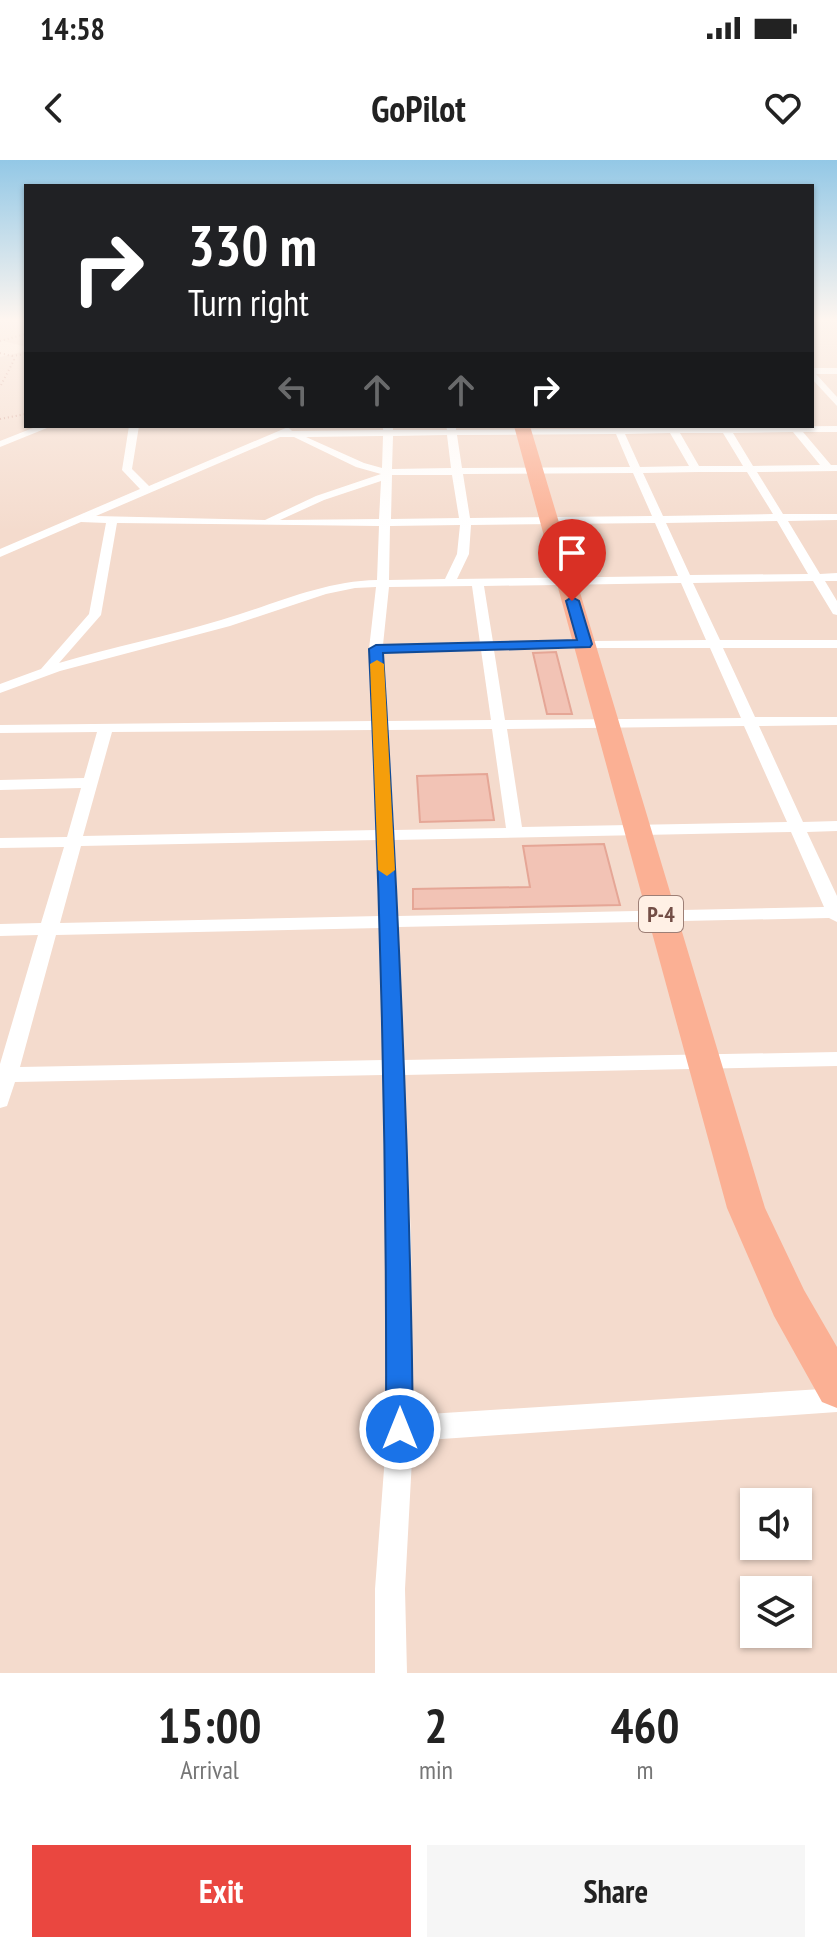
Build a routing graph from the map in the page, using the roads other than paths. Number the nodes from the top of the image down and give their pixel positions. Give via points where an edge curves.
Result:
1 (814, 396) edge
2 (835, 398) edge
3 (42, 428) edge
4 (134, 428) edge
5 (618, 428) edge
6 (673, 428) edge
7 (725, 428) edge
8 (795, 428) edge
9 (523, 429) edge
10 (837, 429) edge
11 (294, 430) edge
12 (388, 430) edge
13 (452, 430) edge
14 (0, 444) edge
15 (832, 468) edge
16 (751, 469) junction
17 (696, 470) junction
18 (534, 471) junction
19 (639, 471) junction
20 (457, 472) junction
21 (386, 474) junction
22 (147, 490) junction
23 (837, 517) edge
24 (781, 518) junction
25 (78, 519) junction
26 (656, 519) junction
27 (112, 520) junction
28 (467, 520) junction
29 (548, 520) junction
30 (385, 522) junction
31 (263, 524) junction
32 (0, 553) edge
33 (815, 577) junction
34 (837, 577) edge
35 (684, 579) junction
36 (566, 580) junction
37 (450, 581) junction
38 (477, 581) junction
39 (383, 582) junction
40 (837, 611) edge
41 (585, 644) junction
42 (714, 644) junction
43 (837, 644) edge
44 (486, 647) junction
45 (376, 649) junction
46 (45, 670) junction
47 (0, 689) edge
48 (837, 721) edge
49 (749, 722) junction
50 (607, 723) junction
51 (500, 725) junction
52 (381, 726) junction
53 (106, 728) junction
54 (0, 729) edge
55 (91, 783) junction
56 (0, 785) edge
57 (837, 826) edge
58 (799, 827) junction
59 (639, 830) junction
60 (515, 833) junction
61 (386, 836) junction
62 (73, 842) junction
63 (0, 843) edge
64 (836, 913) edge
65 (661, 914) junction
66 (387, 921) junction
67 (48, 929) junction
68 (0, 930) edge
69 (837, 1059) edge
70 (702, 1063) junction
71 (392, 1067) junction
72 (4, 1075) edge
73 (0, 1100) edge
74 (837, 1388) edge
75 (837, 1400) edge
76 (400, 1429) junction
77 (391, 1673) edge

1 - 2 street
3 - 14 street
4 - 22 street via 127,470
5 - 6 street
5 - 9 street
5 - 19 street
6 - 7 street
6 - 17 street
7 - 8 street
7 - 16 street
8 - 10 street
8 - 15 street
9 - 13 street
9 - 18 highway, P-4
11 - 12 street
11 - 21 street
11 - 22 street
12 - 13 street
12 - 21 street
13 - 20 street
15 - 16 street
16 - 17 street
16 - 24 street
17 - 19 street
18 - 19 street
18 - 20 street
18 - 29 highway, P-4
19 - 26 street
20 - 21 street
20 - 28 street
21 - 30 street
21 - 31 street
22 - 25 street
23 - 24 street
24 - 26 street
24 - 33 street
25 - 27 street
25 - 32 street
26 - 29 street
26 - 35 street
27 - 31 street
27 - 46 street via 95,615
28 - 29 street
28 - 30 street
28 - 37 street via 466,551
29 - 36 highway, P-4
30 - 31 street
30 - 39 street
33 - 34 street
33 - 35 street
33 - 40 street
35 - 36 street
35 - 42 street
36 - 38 street
36 - 41 highway, P-4
37 - 38 street
37 - 39 street
38 - 44 street
39 - 45 street
39 - 46 street via 324,589 227,623
41 - 42 street
41 - 44 street
41 - 50 highway, P-4
42 - 43 street
42 - 49 street
44 - 45 street
44 - 51 street
45 - 52 street
46 - 47 street
48 - 49 street
49 - 50 street
49 - 58 street
50 - 51 street
50 - 59 highway, P-4
51 - 52 street
51 - 60 street
52 - 53 street
52 - 61 street
53 - 54 street
53 - 55 street
55 - 56 street
55 - 62 street
57 - 58 street
58 - 59 street
58 - 64 street
59 - 60 street
59 - 65 highway, P-4
60 - 61 street
61 - 62 street
61 - 66 street
62 - 63 street
62 - 67 street
64 - 65 street
65 - 66 street
65 - 70 highway, P-4
66 - 67 street
66 - 71 street
67 - 68 street
67 - 72 street
69 - 70 street
70 - 71 street
70 - 74 highway, P-4 via 746,1208 789,1303
71 - 72 street
71 - 76 street
72 - 73 street
75 - 76 street
76 - 77 street via 390,1589

